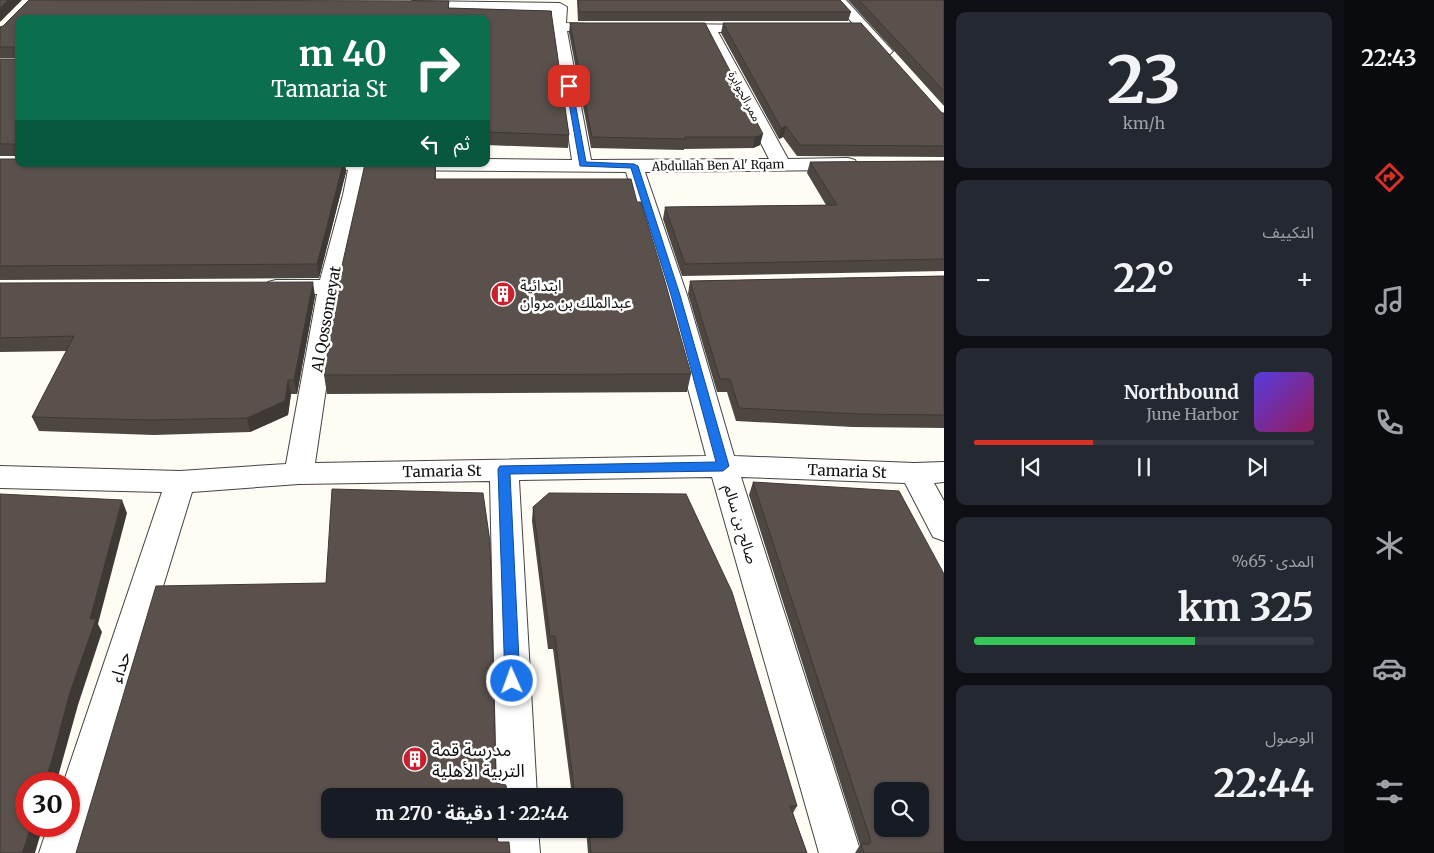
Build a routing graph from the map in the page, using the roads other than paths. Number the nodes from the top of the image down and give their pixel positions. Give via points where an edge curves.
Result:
1 (839, 0) edge
2 (560, 3) edge
3 (401, 5) edge
4 (458, 8) edge
5 (559, 27) junction
6 (776, 27) edge
7 (844, 27) edge
8 (863, 27) junction
9 (619, 28) edge
10 (659, 28) edge
11 (709, 28) junction
12 (894, 62) edge
13 (490, 164) edge
14 (582, 164) junction
15 (781, 164) junction
16 (868, 164) edge
17 (634, 166) junction
18 (350, 167) edge
19 (260, 287) edge
20 (330, 287) junction
21 (723, 466) junction
22 (504, 469) junction
23 (944, 472) edge
24 (914, 473) junction
25 (299, 474) junction
26 (0, 477) edge
27 (180, 482) junction
28 (944, 529) edge
29 (517, 788) edge
30 (518, 838) edge
31 (60, 853) edge
32 (519, 853) edge
33 (840, 853) edge

1 - 8 street
2 - 4 street
2 - 5 street
3 - 4 street
5 - 9 street
5 - 14 street
6 - 11 street
7 - 8 street
8 - 12 street
10 - 11 street
11 - 15 street, ممر الجوابرة
13 - 14 street, Abdullah Ben Al' Rqam
14 - 17 street, Abdullah Ben Al' Rqam
15 - 16 street, Abdullah Ben Al' Rqam
15 - 17 street, Abdullah Ben Al' Rqam
17 - 21 street, صالح بن سالم via 682,285
18 - 20 street, Al Qossomeyat via 352,194
19 - 20 street
20 - 25 street, Al Qossomeyat
21 - 22 street, Tamaria St
21 - 24 street, Tamaria St
21 - 33 street, صالح بن سالم
22 - 25 street, Tamaria St
22 - 29 street
23 - 24 street, Tamaria St
24 - 28 street
25 - 27 street, Tamaria St
26 - 27 street, Tamaria St
27 - 31 street, حداء
30 - 32 street

